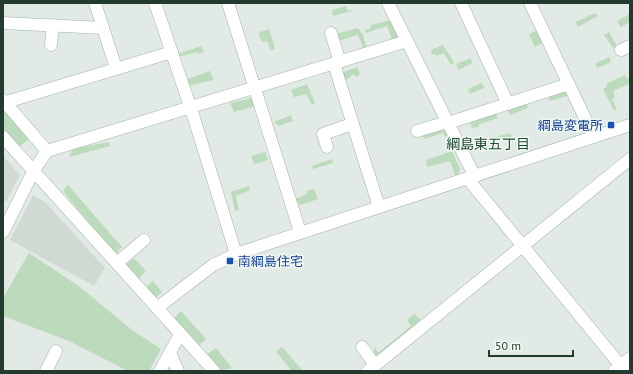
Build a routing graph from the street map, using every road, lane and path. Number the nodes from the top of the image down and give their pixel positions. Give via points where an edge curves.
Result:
1 (96, 3) edge
2 (155, 3) edge
3 (228, 3) edge
4 (388, 3) edge
5 (461, 3) edge
6 (530, 3) edge
7 (3, 23) edge
8 (53, 25) junction
9 (103, 28) junction
10 (331, 33) dead end
11 (407, 42) junction
12 (51, 45) dead end
13 (172, 52) junction
14 (337, 63) junction
15 (116, 68) junction
16 (568, 84) junction
17 (255, 89) junction
18 (4, 102) edge
19 (508, 104) junction
20 (190, 108) junction
21 (448, 122) junction
22 (352, 124) junction
23 (630, 125) edge
24 (417, 131) dead end
25 (3, 137) edge
26 (594, 137) junction
27 (327, 147) dead end
28 (47, 151) junction
29 (630, 159) edge
30 (34, 170) junction
31 (472, 178) junction
32 (379, 207) junction
33 (3, 232) edge
34 (300, 232) junction
35 (144, 240) dead end
36 (522, 245) junction
37 (236, 254) junction
38 (117, 263) junction
39 (157, 308) junction
40 (180, 334) junction
41 (362, 347) dead end
42 (56, 351) dead end
43 (170, 353) junction
44 (622, 366) edge
45 (371, 369) edge
46 (46, 371) edge
47 (160, 371) edge
48 (178, 371) edge
49 (214, 371) edge

1 - 9 street
2 - 13 street
3 - 17 street
4 - 11 street
5 - 19 street
6 - 16 street
7 - 8 street
8 - 9 street
8 - 12 street
9 - 15 street
10 - 14 street
11 - 14 street
11 - 21 street
13 - 15 street
13 - 20 street
14 - 17 street
14 - 22 street
15 - 18 street
16 - 19 street
16 - 26 street
17 - 20 street
17 - 34 street
18 - 28 street
19 - 21 street
20 - 28 street
20 - 37 street
21 - 24 street
21 - 31 street
22 - 27 street via 323,134
22 - 32 street
23 - 26 street
25 - 30 street
26 - 31 street
28 - 30 street
29 - 36 street
30 - 33 street
30 - 38 street
31 - 32 street
31 - 36 street
32 - 34 street
34 - 37 street
35 - 38 street
36 - 44 street
36 - 45 street
37 - 39 street via 213,265
38 - 39 street
39 - 40 street
40 - 43 street
40 - 49 street
41 - 45 street
42 - 46 street
43 - 47 street
43 - 48 street

